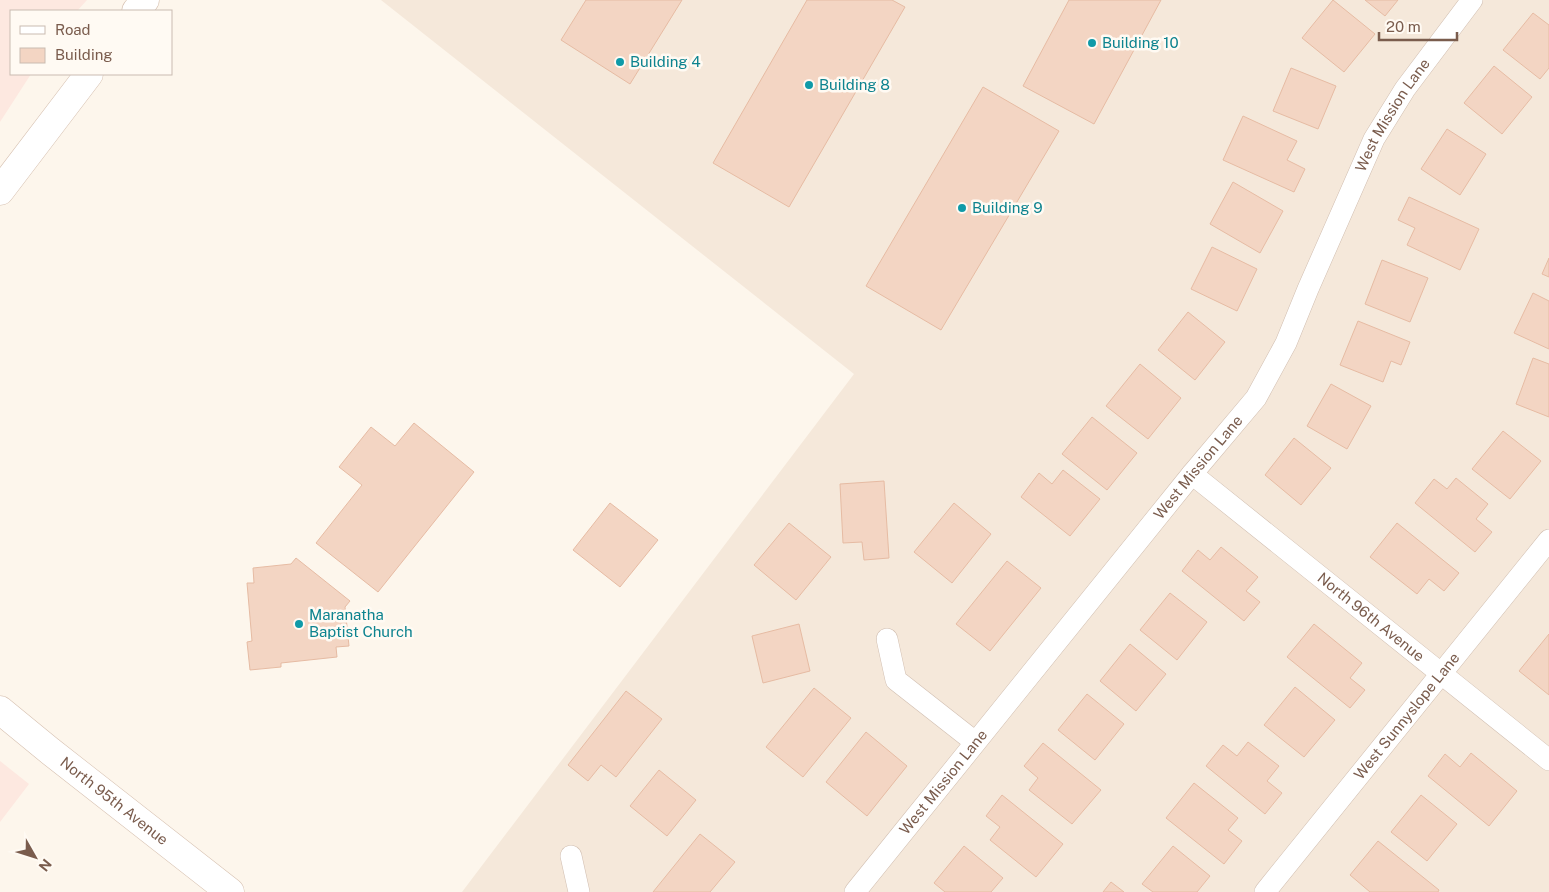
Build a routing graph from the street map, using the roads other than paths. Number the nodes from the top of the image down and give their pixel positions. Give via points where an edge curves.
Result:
1 (145, 0) edge
2 (1472, 0) edge
3 (137, 10) edge
4 (88, 75) edge
5 (0, 191) edge
6 (1192, 474) junction
7 (1549, 540) edge
8 (887, 639) dead end
9 (1441, 674) junction
10 (0, 710) edge
11 (975, 742) junction
12 (1549, 760) edge
13 (571, 856) dead end
14 (230, 892) edge
15 (580, 892) edge
16 (855, 892) edge
17 (1265, 892) edge

1 - 3 street
2 - 6 street, West Mission Lane via 1405,89 1374,139 1286,343 1256,398
4 - 5 street
6 - 9 street, North 96th Avenue
6 - 11 street, West Mission Lane
7 - 9 street, West Sunnyslope Lane
8 - 11 street via 896,680
9 - 12 street, North 96th Avenue
9 - 17 street, West Sunnyslope Lane
10 - 14 street, North 95th Avenue
11 - 16 street, West Mission Lane
13 - 15 street

